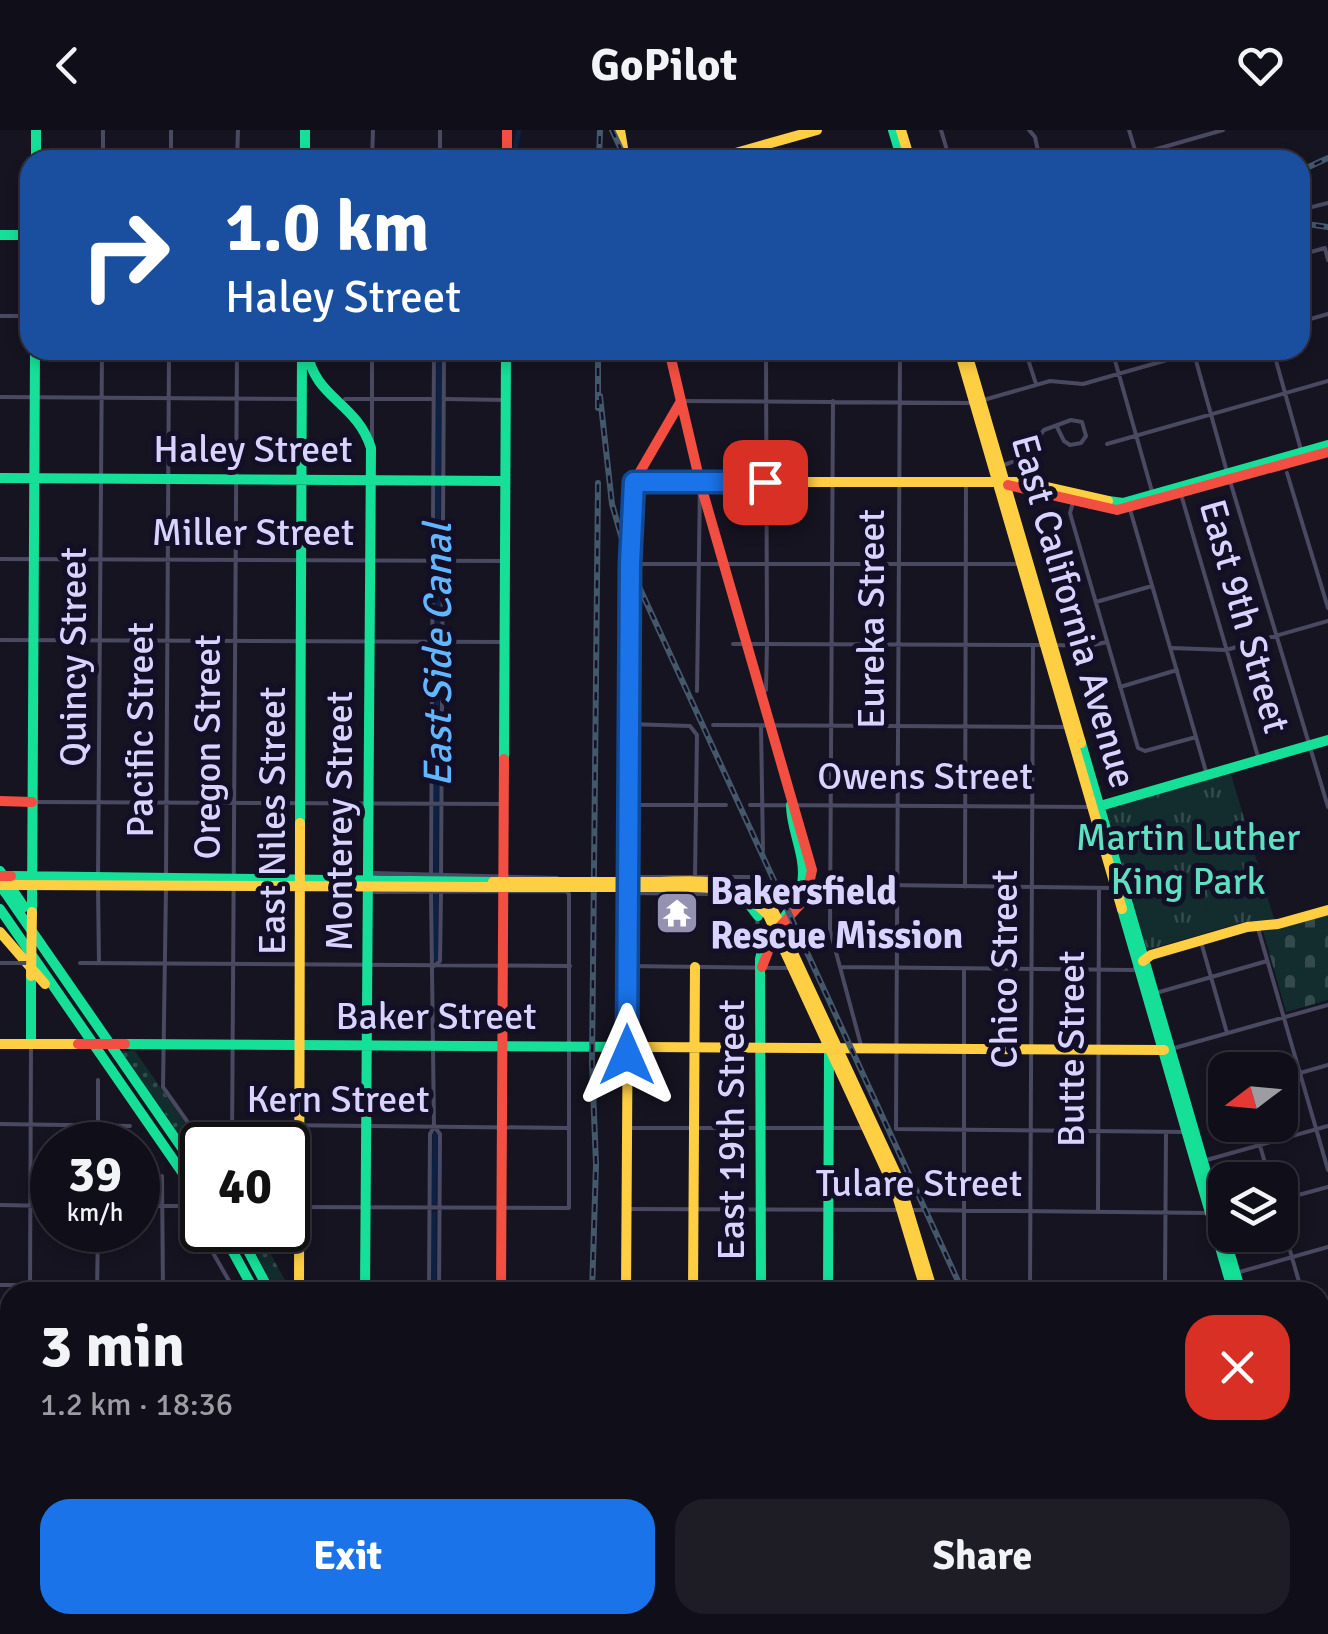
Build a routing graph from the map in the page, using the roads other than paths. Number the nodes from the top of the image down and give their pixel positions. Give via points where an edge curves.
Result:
1 (818, 130) edge
2 (1224, 130) edge
3 (783, 135) edge
4 (740, 150) edge
5 (1162, 150) edge
6 (1310, 253) edge
7 (1328, 260) edge
8 (35, 360) edge
9 (102, 360) edge
10 (170, 360) edge
11 (237, 360) edge
12 (304, 360) edge
13 (307, 360) edge
14 (372, 360) edge
15 (434, 360) edge
16 (444, 360) edge
17 (506, 360) edge
18 (671, 360) edge
19 (766, 360) edge
20 (900, 360) edge
21 (965, 360) edge
22 (1029, 360) edge
23 (1115, 360) edge
24 (1164, 360) edge
25 (1196, 360) edge
26 (1276, 360) edge
27 (1119, 374) junction
28 (1328, 380) edge
29 (1036, 384) junction
30 (1285, 393) junction
31 (0, 397) edge
32 (34, 397) junction
33 (102, 398) junction
34 (169, 398) junction
35 (236, 398) junction
36 (304, 398) junction
37 (344, 399) dead end
38 (372, 399) junction
39 (434, 399) junction
40 (443, 399) junction
41 (506, 400) junction
42 (680, 401) junction
43 (765, 401) junction
44 (833, 402) junction
45 (900, 402) junction
46 (978, 402) junction
47 (1211, 414) junction
48 (1057, 428) junction
49 (1136, 435) junction
50 (1107, 444) dead end
51 (371, 448) junction
52 (1328, 449) edge
53 (1303, 456) junction
54 (1001, 466) junction
55 (1286, 473) dead end
56 (1229, 477) junction
57 (0, 478) edge
58 (34, 478) junction
59 (101, 478) junction
60 (169, 479) junction
61 (236, 479) junction
62 (303, 480) junction
63 (371, 480) junction
64 (438, 480) junction
65 (506, 480) junction
66 (634, 482) junction
67 (700, 482) junction
68 (765, 482) junction
69 (832, 482) junction
70 (900, 483) junction
71 (966, 484) junction
72 (1002, 485) junction
73 (1025, 489) junction
74 (1180, 491) junction
75 (1153, 495) junction
76 (1075, 497) junction
77 (1012, 502) junction
78 (1129, 505) junction
79 (0, 558) edge
80 (34, 559) junction
81 (101, 559) junction
82 (168, 560) junction
83 (236, 560) junction
84 (303, 560) junction
85 (370, 561) junction
86 (432, 561) junction
87 (443, 561) junction
88 (505, 561) junction
89 (697, 562) junction
90 (722, 562) junction
91 (764, 563) junction
92 (832, 563) junction
93 (1026, 563) junction
94 (630, 564) junction
95 (899, 564) junction
96 (966, 564) junction
97 (1152, 586) junction
98 (1096, 602) junction
99 (1328, 608) edge
100 (1328, 621) edge
101 (1278, 635) junction
102 (0, 640) edge
103 (33, 640) junction
104 (100, 640) junction
105 (168, 640) junction
106 (235, 641) junction
107 (302, 641) junction
108 (370, 642) junction
109 (432, 642) junction
110 (442, 642) junction
111 (504, 642) junction
112 (1107, 642) junction
113 (739, 644) junction
114 (767, 644) junction
115 (831, 644) junction
116 (899, 644) junction
117 (966, 645) junction
118 (1044, 645) junction
119 (1170, 648) junction
120 (1226, 650) junction
121 (1177, 670) junction
122 (1120, 687) junction
123 (696, 691) dead end
124 (760, 695) junction
125 (628, 724) junction
126 (765, 724) junction
127 (713, 725) dead end
128 (831, 725) junction
129 (898, 725) junction
130 (966, 726) junction
131 (1033, 726) junction
132 (1073, 726) junction
133 (1196, 737) junction
134 (1328, 740) edge
135 (1310, 745) junction
136 (1258, 760) junction
137 (1207, 775) junction
138 (0, 801) edge
139 (32, 802) junction
140 (100, 802) junction
141 (166, 802) junction
142 (234, 802) junction
143 (302, 803) junction
144 (369, 803) junction
145 (431, 803) junction
146 (442, 803) junction
147 (504, 804) junction
148 (628, 804) junction
149 (696, 805) junction
150 (726, 805) dead end
151 (762, 805) junction
152 (750, 806) dead end
153 (792, 806) junction
154 (830, 806) junction
155 (898, 806) junction
156 (965, 806) junction
157 (1096, 806) junction
158 (1032, 807) junction
159 (1328, 807) edge
160 (763, 851) dead end
161 (802, 860) junction
162 (431, 876) junction
163 (441, 876) junction
164 (695, 876) junction
165 (628, 877) junction
166 (4, 880) edge
167 (31, 881) junction
168 (98, 881) junction
169 (166, 882) junction
170 (233, 882) junction
171 (300, 883) junction
172 (370, 883) junction
173 (498, 884) junction
174 (811, 884) junction
175 (656, 885) junction
176 (830, 886) junction
177 (898, 887) junction
178 (965, 887) junction
179 (1120, 887) junction
180 (1032, 888) junction
181 (1100, 888) junction
182 (557, 891) junction
183 (430, 892) junction
184 (441, 892) junction
185 (737, 892) junction
186 (628, 893) junction
187 (764, 900) junction
188 (0, 909) edge
189 (1328, 910) edge
190 (758, 916) junction
191 (777, 925) junction
192 (1257, 925) junction
193 (0, 932) edge
194 (1200, 941) junction
195 (761, 948) junction
196 (1267, 961) junction
197 (0, 963) edge
198 (26, 963) junction
199 (80, 963) dead end
200 (99, 963) junction
201 (1142, 963) junction
202 (164, 964) junction
203 (234, 964) junction
204 (301, 964) junction
205 (368, 966) junction
206 (434, 966) junction
207 (503, 966) junction
208 (570, 966) junction
209 (627, 966) junction
210 (695, 966) junction
211 (762, 967) junction
212 (840, 967) junction
213 (792, 968) junction
214 (897, 968) junction
215 (964, 968) junction
216 (1032, 968) junction
217 (1099, 969) junction
218 (1211, 977) junction
219 (809, 985) junction
220 (1154, 993) junction
221 (1328, 1004) edge
222 (814, 1016) junction
223 (1284, 1017) junction
224 (78, 1022) junction
225 (1227, 1034) junction
226 (0, 1044) edge
227 (31, 1044) junction
228 (163, 1044) junction
229 (233, 1045) junction
230 (300, 1045) junction
231 (368, 1046) junction
232 (502, 1046) junction
233 (434, 1047) junction
234 (570, 1047) junction
235 (627, 1047) junction
236 (694, 1047) junction
237 (762, 1048) junction
238 (803, 1048) junction
239 (834, 1048) junction
240 (896, 1048) junction
241 (862, 1049) junction
242 (964, 1049) junction
243 (1031, 1049) junction
244 (1166, 1049) junction
245 (1098, 1050) junction
246 (1328, 1065) edge
247 (1300, 1073) junction
248 (98, 1080) dead end
249 (175, 1106) joint
250 (30, 1122) edge
251 (98, 1122) edge
252 (189, 1122) edge
253 (232, 1122) edge
254 (300, 1122) edge
255 (0, 1124) edge
256 (30, 1125) edge
257 (367, 1126) junction
258 (1328, 1126) edge
259 (310, 1127) edge
260 (434, 1127) junction
261 (502, 1127) junction
262 (570, 1128) junction
263 (626, 1128) junction
264 (870, 1128) junction
265 (694, 1129) junction
266 (1316, 1129) junction
267 (761, 1130) junction
268 (829, 1130) junction
269 (964, 1130) junction
270 (1031, 1130) junction
271 (1098, 1130) junction
272 (1166, 1131) junction
273 (1188, 1135) junction
274 (1259, 1142) edge
275 (180, 1145) edge
276 (1260, 1146) junction
277 (1203, 1161) junction
278 (1265, 1162) edge
279 (180, 1169) edge
280 (1328, 1170) edge
281 (162, 1176) dead end
282 (1208, 1179) edge
283 (1328, 1187) edge
284 (1208, 1188) edge
285 (1298, 1195) edge
286 (0, 1205) edge
287 (30, 1206) edge
288 (162, 1206) junction
289 (310, 1207) edge
290 (366, 1207) junction
291 (429, 1208) junction
292 (439, 1208) junction
293 (502, 1208) junction
294 (626, 1209) junction
295 (694, 1209) junction
296 (761, 1209) junction
297 (828, 1210) junction
298 (906, 1210) junction
299 (963, 1210) junction
300 (1030, 1211) junction
301 (1098, 1211) junction
302 (1165, 1212) junction
303 (1208, 1214) edge
304 (1328, 1247) edge
305 (30, 1252) edge
306 (98, 1252) edge
307 (233, 1252) edge
308 (249, 1252) edge
309 (297, 1252) edge
310 (1226, 1252) edge
311 (1227, 1252) edge
312 (1290, 1252) edge
313 (1292, 1258) junction
314 (1236, 1273) junction
315 (30, 1282) edge
316 (97, 1282) edge
317 (163, 1282) edge
318 (228, 1282) edge
319 (250, 1282) edge
320 (265, 1282) edge
321 (299, 1282) edge
322 (366, 1282) edge
323 (429, 1282) edge
324 (439, 1282) edge
325 (501, 1282) edge
326 (626, 1282) edge
327 (693, 1282) edge
328 (760, 1282) edge
329 (828, 1282) edge
330 (926, 1282) edge
331 (966, 1282) edge
332 (1030, 1282) edge
333 (1165, 1282) edge
334 (1231, 1282) edge
335 (1239, 1282) edge
336 (1299, 1282) edge

1 - 3 main road
2 - 5 street
3 - 4 main road
6 - 7 street via 1325,248
8 - 32 main road
9 - 33 street, Quincy Street
10 - 34 street, Pacific Street
11 - 35 street, Oregon Street
12 - 36 main road, East Niles Street
13 - 51 main road, East Niles Street via 327,394 358,415
14 - 38 street, Monterey Street
15 - 39 street
16 - 40 street
17 - 41 main road
18 - 42 main road
19 - 43 street
20 - 45 street, Eureka Street
21 - 46 main road, East California Avenue
22 - 29 street
23 - 27 street
24 - 27 street
25 - 47 street
26 - 30 street
27 - 29 street via 1082,384
27 - 49 street
28 - 30 street
29 - 46 street
30 - 47 street
30 - 53 street
31 - 32 street
32 - 33 street
32 - 58 main road
33 - 34 street
33 - 59 street, Quincy Street
34 - 35 street
34 - 60 street, Pacific Street
35 - 36 street
35 - 61 street, Oregon Street
36 - 62 main road, East Niles Street
37 - 38 street
38 - 39 street
38 - 51 street, Monterey Street
39 - 40 street
39 - 64 street
40 - 41 street
40 - 64 street
41 - 65 main road
42 - 43 street
42 - 66 main road
42 - 67 main road
43 - 44 street
43 - 68 street
44 - 45 street
44 - 69 street
45 - 46 street
45 - 70 street, Eureka Street
46 - 54 main road, East California Avenue
46 - 72 main road, East California Avenue
47 - 49 street
47 - 56 street
48 - 48 street via 1070,445 1086,436 1079,420
48 - 54 street via 1044,430 1023,458
49 - 50 street
49 - 75 street
51 - 63 main road, Monterey Street
52 - 53 main road
53 - 56 main road
54 - 72 main road, East California Avenue
55 - 99 street
56 - 74 main road
56 - 101 street
57 - 58 main road, Haley Street
58 - 59 main road, Haley Street
58 - 80 main road
59 - 60 main road, Haley Street
59 - 81 street, Quincy Street
60 - 61 main road, Haley Street
60 - 82 street, Pacific Street
61 - 62 main road, Haley Street
61 - 83 street, Oregon Street
62 - 63 main road, Haley Street
62 - 84 main road, East Niles Street
63 - 64 main road, Haley Street
63 - 85 main road, Monterey Street
64 - 65 main road, Haley Street
64 - 86 street
64 - 87 street
65 - 88 main road
66 - 67 main road
66 - 94 main road
67 - 68 main road
67 - 89 street
67 - 90 main road
68 - 69 main road
68 - 91 street
69 - 70 main road
69 - 92 street
70 - 71 main road
70 - 95 street, Eureka Street
71 - 72 main road
71 - 96 street
72 - 73 main road
72 - 76 main road via 1035,483
72 - 77 main road, East California Avenue
72 - 93 main road, East California Avenue
73 - 76 main road
73 - 77 main road
74 - 75 main road
74 - 78 main road
74 - 120 street, East 9th Street
75 - 78 main road
76 - 78 main road
76 - 98 street via 1070,513
77 - 93 main road, East California Avenue
78 - 97 street
79 - 80 street, Miller Street
80 - 81 street, Miller Street
80 - 103 main road
81 - 82 street, Miller Street
81 - 104 street, Quincy Street
82 - 83 street, Miller Street
82 - 105 street, Pacific Street
83 - 84 street, Miller Street
83 - 106 street, Oregon Street
84 - 85 street, Miller Street
84 - 107 main road, East Niles Street
85 - 86 street, Miller Street
85 - 108 main road, Monterey Street
86 - 87 street, Miller Street
86 - 109 street
87 - 88 street, Miller Street
87 - 110 street
88 - 111 main road
89 - 90 street
89 - 94 street
89 - 123 street
90 - 91 street
90 - 113 main road
91 - 92 street
91 - 114 street
92 - 95 street
92 - 115 street
93 - 96 street
93 - 118 main road, East California Avenue
94 - 125 main road
95 - 96 street
95 - 116 street, Eureka Street
96 - 117 street
97 - 98 street
97 - 119 street
98 - 112 street
100 - 101 street
101 - 120 street
101 - 135 street
102 - 103 street
103 - 104 street
103 - 139 main road
104 - 105 street
104 - 140 street, Quincy Street
105 - 106 street
105 - 141 street, Pacific Street
106 - 107 street
106 - 142 street, Oregon Street
107 - 108 street
107 - 143 main road, East Niles Street
108 - 109 street
108 - 144 main road, Monterey Street
109 - 110 street
109 - 145 street
110 - 111 street
110 - 146 street
111 - 147 main road
112 - 118 street
112 - 122 street
113 - 114 street
113 - 124 main road
114 - 115 street
114 - 124 street via 766,690
115 - 116 street
115 - 128 street
116 - 117 street
116 - 129 street, Eureka Street
117 - 118 street
117 - 130 street
118 - 131 street, Chico Street
118 - 132 main road, East California Avenue
119 - 120 street
119 - 121 street
120 - 136 street, East 9th Street
121 - 122 street
121 - 133 street
122 - 133 street via 1138,746 1146,751
124 - 126 main road
125 - 148 main road
125 - 149 street via 694,730
126 - 127 street
126 - 128 street
126 - 151 street
126 - 153 main road
128 - 129 street
128 - 154 street
129 - 130 street
129 - 155 street, Eureka Street
130 - 131 street
130 - 156 street
131 - 132 street
131 - 158 street, Chico Street
132 - 157 main road, East California Avenue
133 - 137 street
134 - 135 main road
135 - 136 main road
135 - 159 street
136 - 137 main road
137 - 157 main road
138 - 139 main road
139 - 140 street
139 - 167 main road
140 - 141 street
140 - 168 street, Quincy Street
141 - 142 street
141 - 169 street, Pacific Street
142 - 143 street
142 - 170 street, Oregon Street
143 - 144 street
143 - 171 main road, East Niles Street
144 - 145 street
144 - 172 main road, Monterey Street
145 - 146 street
145 - 162 street
146 - 147 street
146 - 163 street
147 - 173 main road
148 - 149 street
148 - 165 main road
149 - 150 street
149 - 164 street
151 - 152 street, Owens Street
151 - 153 street, Owens Street
151 - 160 street
153 - 154 street, Owens Street
153 - 161 main road
153 - 174 main road via 809,854
154 - 155 street, Owens Street
154 - 176 street
155 - 156 street, Owens Street
155 - 177 street, Eureka Street
156 - 158 street, Owens Street
156 - 178 street
157 - 158 street, Owens Street
157 - 179 main road, East California Avenue
158 - 180 street, Chico Street
161 - 174 main road
161 - 191 main road via 799,896
162 - 163 street
162 - 172 street
163 - 173 street
164 - 165 street
164 - 187 street via 759,877
165 - 186 main road
166 - 167 main road
166 - 275 main road
167 - 168 main road
167 - 198 main road, bridge
168 - 169 main road
168 - 200 street, Quincy Street
169 - 170 main road
169 - 202 street, Pacific Street
170 - 171 main road
170 - 203 street, Oregon Street
171 - 172 main road
171 - 204 main road, East Niles Street
172 - 173 main road
172 - 183 street
172 - 205 main road, Monterey Street
173 - 175 main road, bridge
173 - 182 street
173 - 182 street via 557,878
173 - 184 street
173 - 207 main road
174 - 176 street
174 - 191 main road via 801,906
175 - 185 main road
175 - 187 main road via 730,882
176 - 177 street
176 - 212 street via 830,930
177 - 178 street
177 - 214 street, Eureka Street
178 - 180 street
179 - 181 street
179 - 201 main road, East California Avenue
180 - 181 street
180 - 216 street, Chico Street
181 - 217 street, Butte Street
182 - 208 street via 570,894
183 - 184 street
183 - 206 street
184 - 206 street via 440,961
185 - 190 main road
185 - 191 main road
186 - 190 street via 724,895
186 - 209 main road
187 - 191 main road
188 - 224 main road
189 - 192 main road
190 - 195 street
191 - 195 main road, East 19th Street
191 - 211 main road, East 19th Street
191 - 213 main road
191 - 219 main road
192 - 194 main road
192 - 196 street
193 - 224 main road
194 - 201 main road
194 - 218 street
195 - 211 main road, East 19th Street
196 - 218 street
196 - 223 street
197 - 198 street
198 - 227 main road, bridge
199 - 200 street
200 - 202 street
201 - 217 street via 1133,970
201 - 220 main road, East California Avenue
201 - 244 main road, East California Avenue
202 - 203 street
202 - 228 street, Pacific Street
203 - 204 street
203 - 229 street, Oregon Street
204 - 205 street
204 - 230 main road, East Niles Street
205 - 206 street
205 - 231 main road, Monterey Street
206 - 207 street
206 - 233 street
207 - 208 street
207 - 232 main road
208 - 234 street
209 - 210 street
209 - 235 main road
210 - 211 street
210 - 236 main road
211 - 213 street
211 - 237 main road, East 19th Street
212 - 214 street
212 - 241 street
213 - 219 main road
213 - 222 main road
214 - 215 street
214 - 240 street, Eureka Street
215 - 216 street
215 - 242 street
216 - 217 street
216 - 243 street, Chico Street
217 - 245 street, Butte Street
218 - 220 street
218 - 225 street
219 - 239 main road
220 - 244 main road, East California Avenue
221 - 223 street
222 - 238 main road via 818,1040
222 - 239 main road
223 - 225 street
223 - 247 street
224 - 279 main road
225 - 244 street
226 - 227 main road, Baker Street
227 - 228 main road, Baker Street, bridge
227 - 250 street
228 - 229 main road, Baker Street
228 - 249 street, Pacific Street via 163,1087
229 - 230 main road, Baker Street
229 - 253 street, Oregon Street
230 - 231 main road, Baker Street
230 - 254 main road, East Niles Street
231 - 233 main road, Baker Street
231 - 257 main road, Monterey Street
232 - 233 main road, Baker Street
232 - 234 main road, Baker Street
232 - 261 main road
233 - 260 street
234 - 235 main road, Baker Street
234 - 262 street
235 - 236 main road, Baker Street
235 - 263 main road
236 - 237 main road, Baker Street
236 - 265 main road
237 - 238 main road, Baker Street
237 - 267 main road, East 19th Street
238 - 239 main road, Baker Street
239 - 241 main road, Baker Street
239 - 264 main road
239 - 268 main road
240 - 241 main road, Baker Street
240 - 242 main road, Baker Street
240 - 269 street, Eureka Street via 896,1129
242 - 243 main road, Baker Street
242 - 269 street
243 - 245 main road, Baker Street
243 - 270 street, Chico Street
244 - 245 main road, Baker Street
244 - 273 main road, East California Avenue
244 - 277 main road, East California Avenue
245 - 271 street, Butte Street
246 - 247 street
247 - 266 street
248 - 251 street
249 - 252 street, Kern Street
255 - 256 street
257 - 259 street, Kern Street
257 - 260 street, Kern Street
257 - 290 main road, Monterey Street
258 - 266 street
260 - 261 street, Kern Street
260 - 291 street
260 - 292 street via 440,1134
261 - 262 street, Kern Street
261 - 293 main road
262 - 293 street via 569,1208
263 - 265 street
263 - 294 main road
264 - 268 street
264 - 298 main road
265 - 267 street
265 - 295 main road
266 - 276 street
266 - 280 street
267 - 268 street
267 - 296 main road, East 19th Street
268 - 297 main road
269 - 270 street
269 - 299 street
270 - 271 street
270 - 300 street, Chico Street
271 - 272 street
271 - 301 street, Butte Street
272 - 273 street
272 - 302 street
273 - 277 main road
273 - 284 main road, East California Avenue
274 - 276 street
276 - 277 street
276 - 278 street
277 - 282 main road, East California Avenue
281 - 288 street
283 - 285 street
286 - 287 street
288 - 317 street
288 - 318 street via 186,1206
289 - 290 street
290 - 291 street
290 - 322 main road, Monterey Street
291 - 292 street
291 - 323 street
292 - 293 street
292 - 324 street
293 - 325 main road
294 - 295 street, Tulare Street
294 - 326 main road
295 - 296 street, Tulare Street
295 - 327 main road
296 - 297 street, Tulare Street
296 - 328 main road, East 19th Street
297 - 298 street, Tulare Street
297 - 329 main road
298 - 299 street, Tulare Street
298 - 330 main road
299 - 300 street, Tulare Street
299 - 331 street
300 - 301 street, Tulare Street
300 - 332 street, Chico Street
301 - 302 street, Tulare Street
302 - 303 street, Tulare Street
302 - 333 street
304 - 313 street
305 - 315 street
306 - 316 street
307 - 319 main road
308 - 320 main road
309 - 321 main road, East Niles Street
310 - 334 main road
311 - 314 main road
312 - 313 street
313 - 314 street
313 - 336 street
314 - 335 main road

